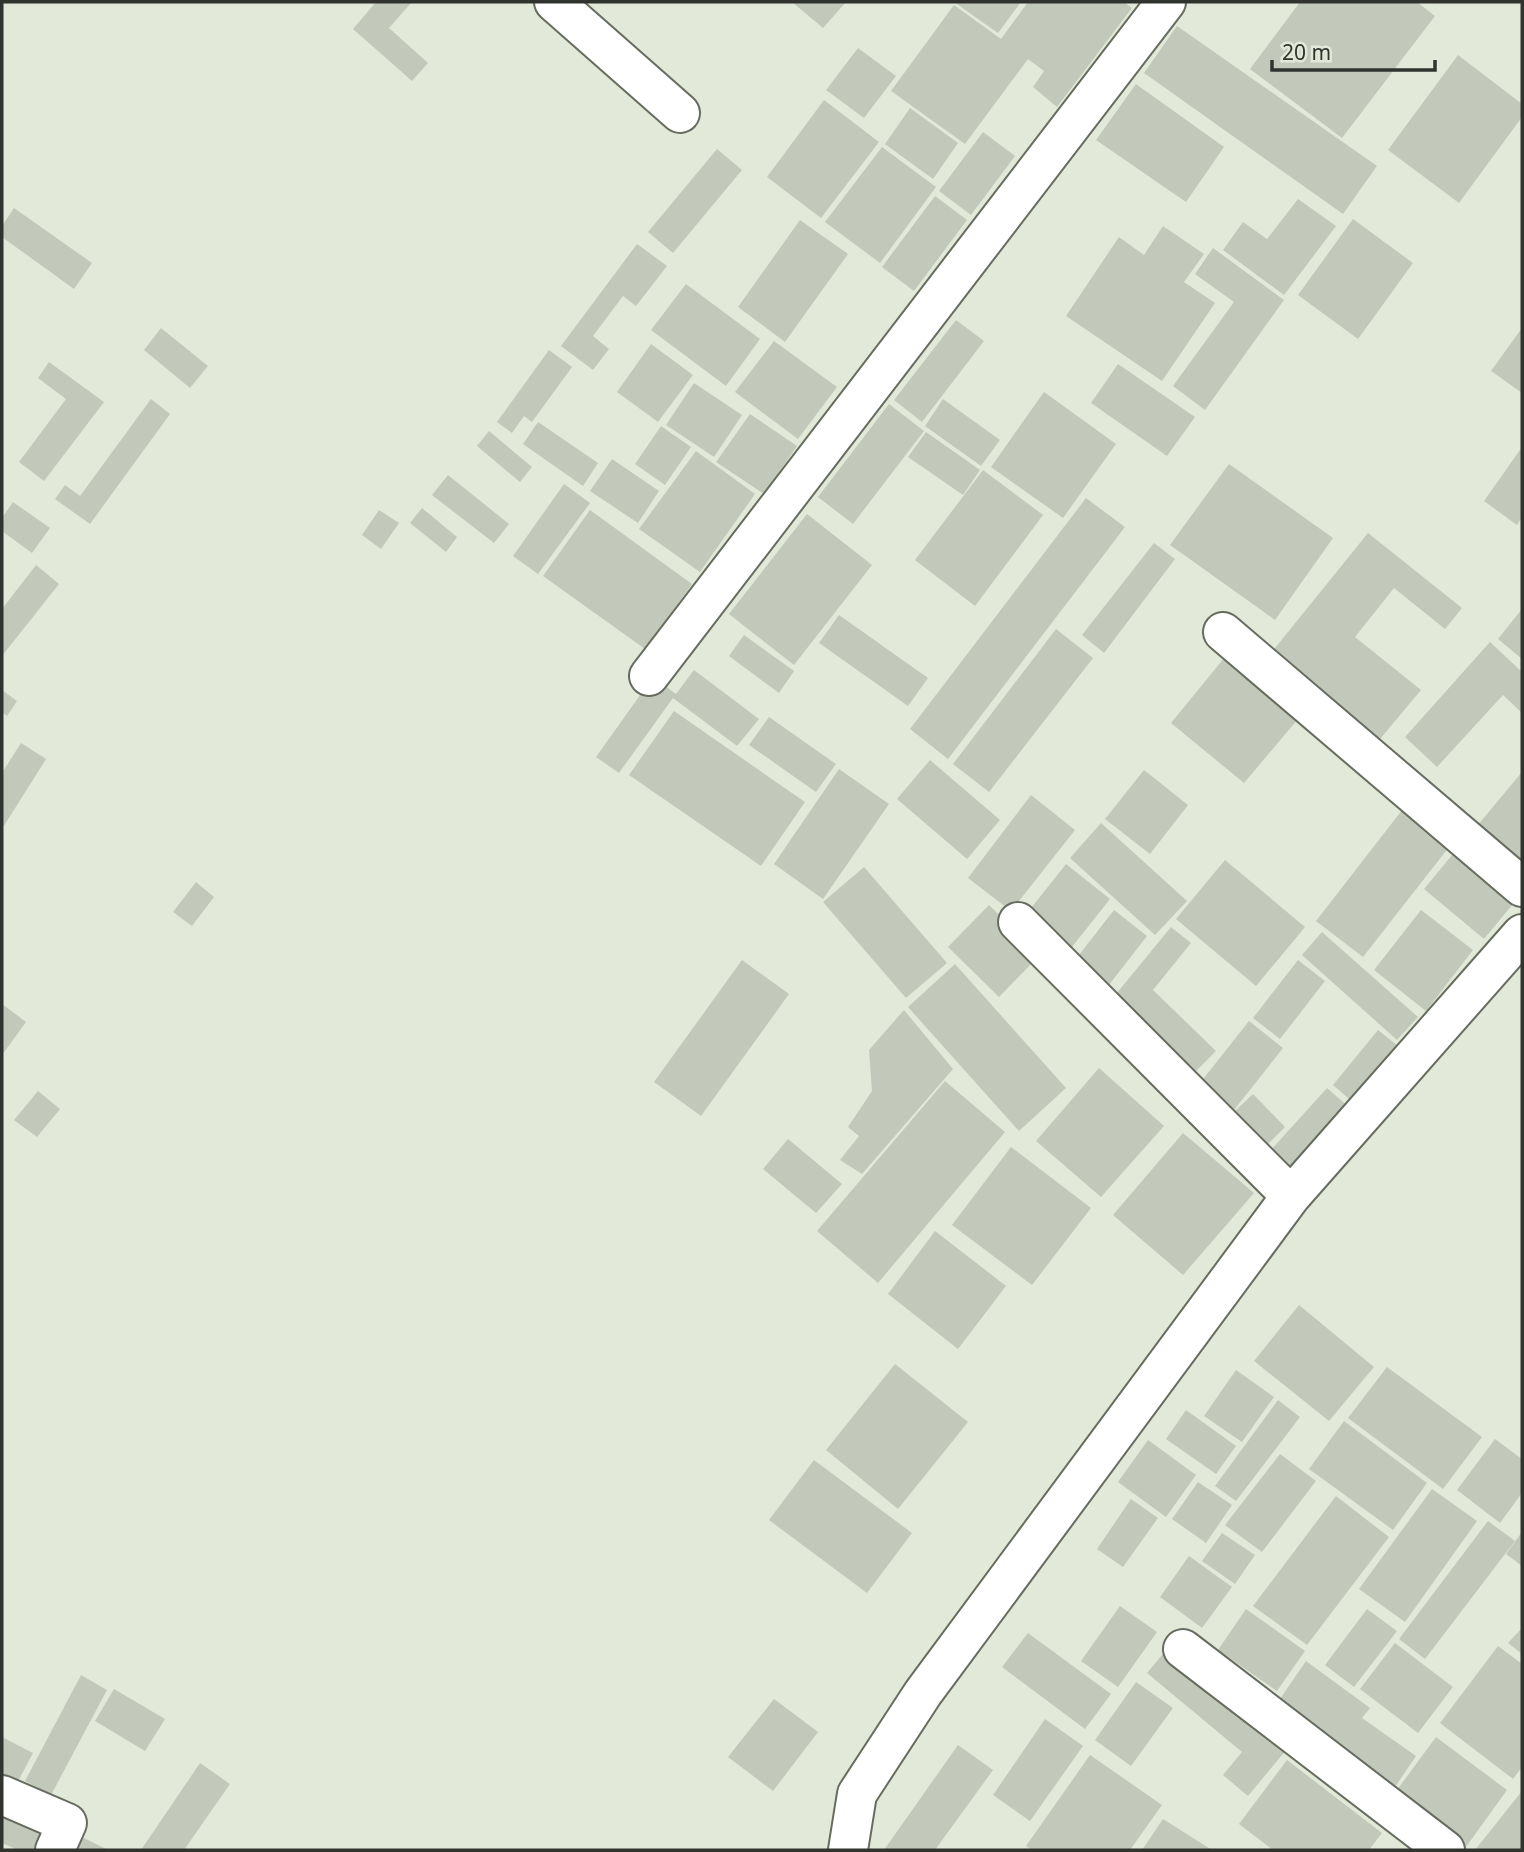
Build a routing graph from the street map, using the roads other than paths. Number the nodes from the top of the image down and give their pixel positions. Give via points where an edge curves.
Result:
1 (554, 2) edge
2 (1166, 2) edge
3 (680, 113) dead end
4 (1223, 632) dead end
5 (649, 676) dead end
6 (1522, 887) edge
7 (1018, 922) dead end
8 (1522, 934) edge
9 (1291, 1196) junction
10 (1183, 1649) dead end
11 (2, 1795) edge
12 (55, 1850) edge
13 (848, 1850) edge
14 (1445, 1850) edge

1 - 3 street
2 - 5 street
4 - 6 street
7 - 9 street
8 - 9 street
9 - 13 street via 923,1693 858,1794
10 - 14 street
11 - 12 street via 67,1824

